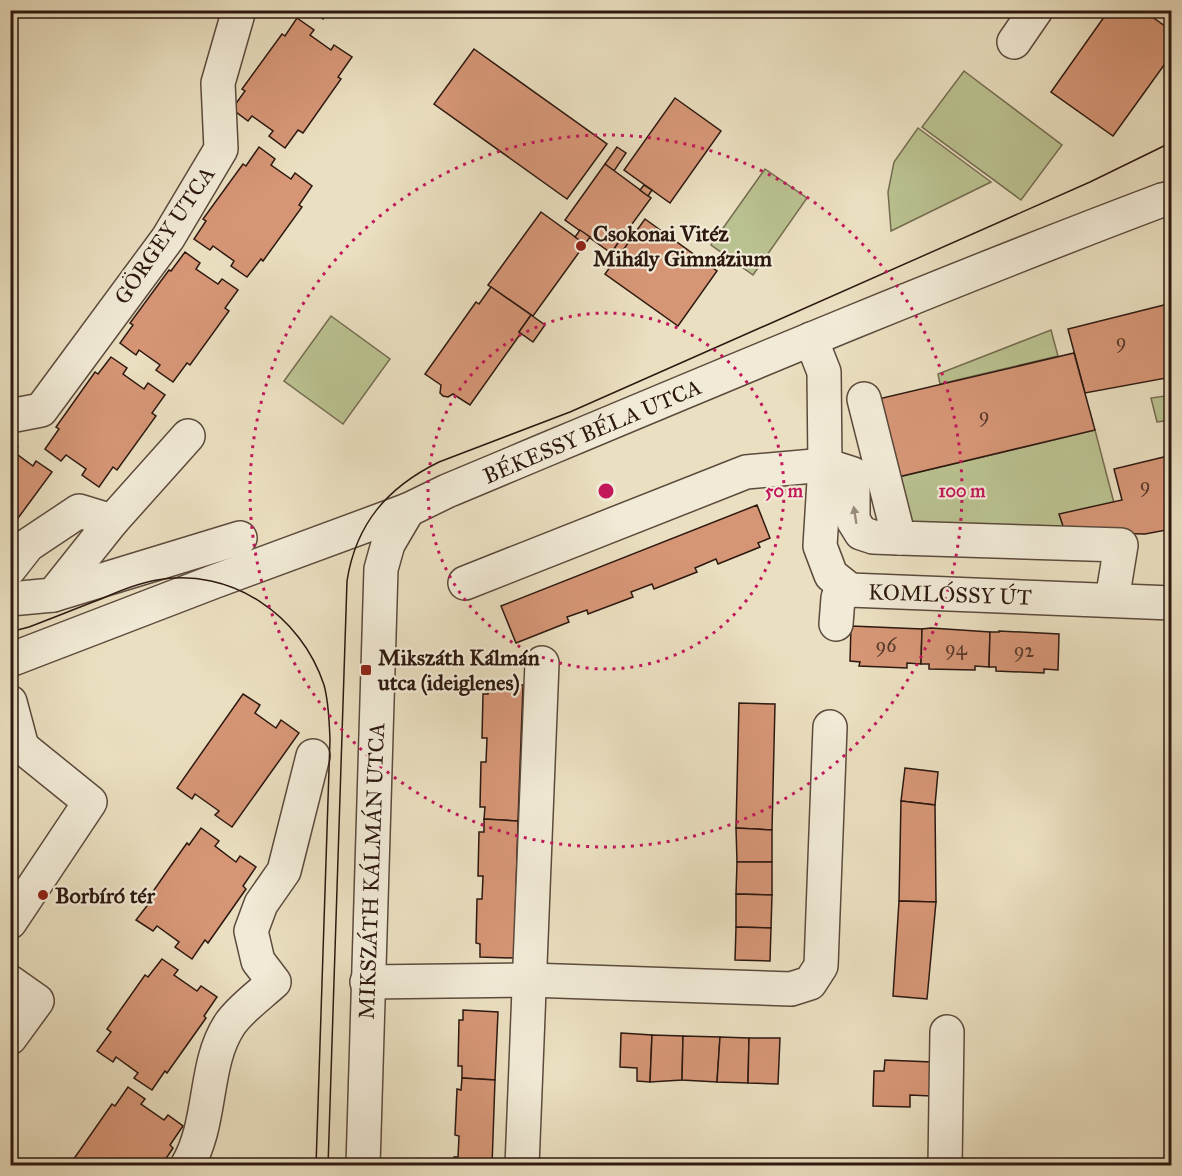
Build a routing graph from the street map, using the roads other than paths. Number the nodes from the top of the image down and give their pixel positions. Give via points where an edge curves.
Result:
1 (239, 10) edge
2 (1036, 10) edge
3 (1014, 42) dead end
4 (1172, 198) edge
5 (811, 339) junction
6 (864, 399) dead end
7 (10, 416) edge
8 (188, 436) dead end
9 (825, 465) junction
10 (408, 510) junction
11 (112, 521) junction
12 (240, 538) dead end
13 (899, 538) junction
14 (10, 568) edge
15 (465, 583) dead end
16 (850, 590) junction
17 (53, 595) junction
18 (10, 599) edge
19 (1112, 600) junction
20 (1172, 603) edge
21 (836, 624) dead end
22 (10, 660) edge
23 (542, 663) dead end
24 (10, 702) edge
25 (830, 727) dead end
26 (16, 749) edge
27 (313, 756) dead end
28 (16, 904) edge
29 (529, 980) junction
30 (10, 982) edge
31 (367, 982) junction
32 (947, 1032) dead end
33 (10, 1038) edge
34 (187, 1166) edge
35 (363, 1166) edge
36 (522, 1166) edge
37 (945, 1166) edge

1 - 7 street, GÖRGEY UTCA via 218,83 221,149 168,238 41,410
2 - 3 street
4 - 5 street, BÉKESSY BÉLA UTCA
5 - 9 street, KOMLÓSSY ÚT via 824,372
5 - 10 street, BÉKESSY BÉLA UTCA
6 - 13 street
8 - 11 street
13 -> 9 street via 861,533 853,520 853,474
9 - 15 street via 746,472
9 - 16 street, KOMLÓSSY ÚT via 820,546 831,575
10 - 22 street, BÉKESSY BÉLA UTCA
10 - 31 street, MIKSZÁTH KÁLMÁN UTCA via 388,544 381,569
11 - 14 street via 79,512 28,545
11 - 17 street
12 - 17 street
13 - 19 street via 1121,545
16 - 19 street, KOMLÓSSY ÚT
16 - 21 street via 838,598
17 - 18 street
19 - 20 street, KOMLÓSSY ÚT
23 - 29 street
24 - 26 street
25 - 29 street via 821,966 810,984 791,989
26 - 28 street via 90,802
27 - 34 street via 284,871 261,904 251,931 258,961 274,982 231,1023 217,1053 206,1112
29 - 31 street
29 - 36 street
30 - 33 street via 37,1001
31 - 35 street, MIKSZÁTH KÁLMÁN UTCA
32 - 37 street

